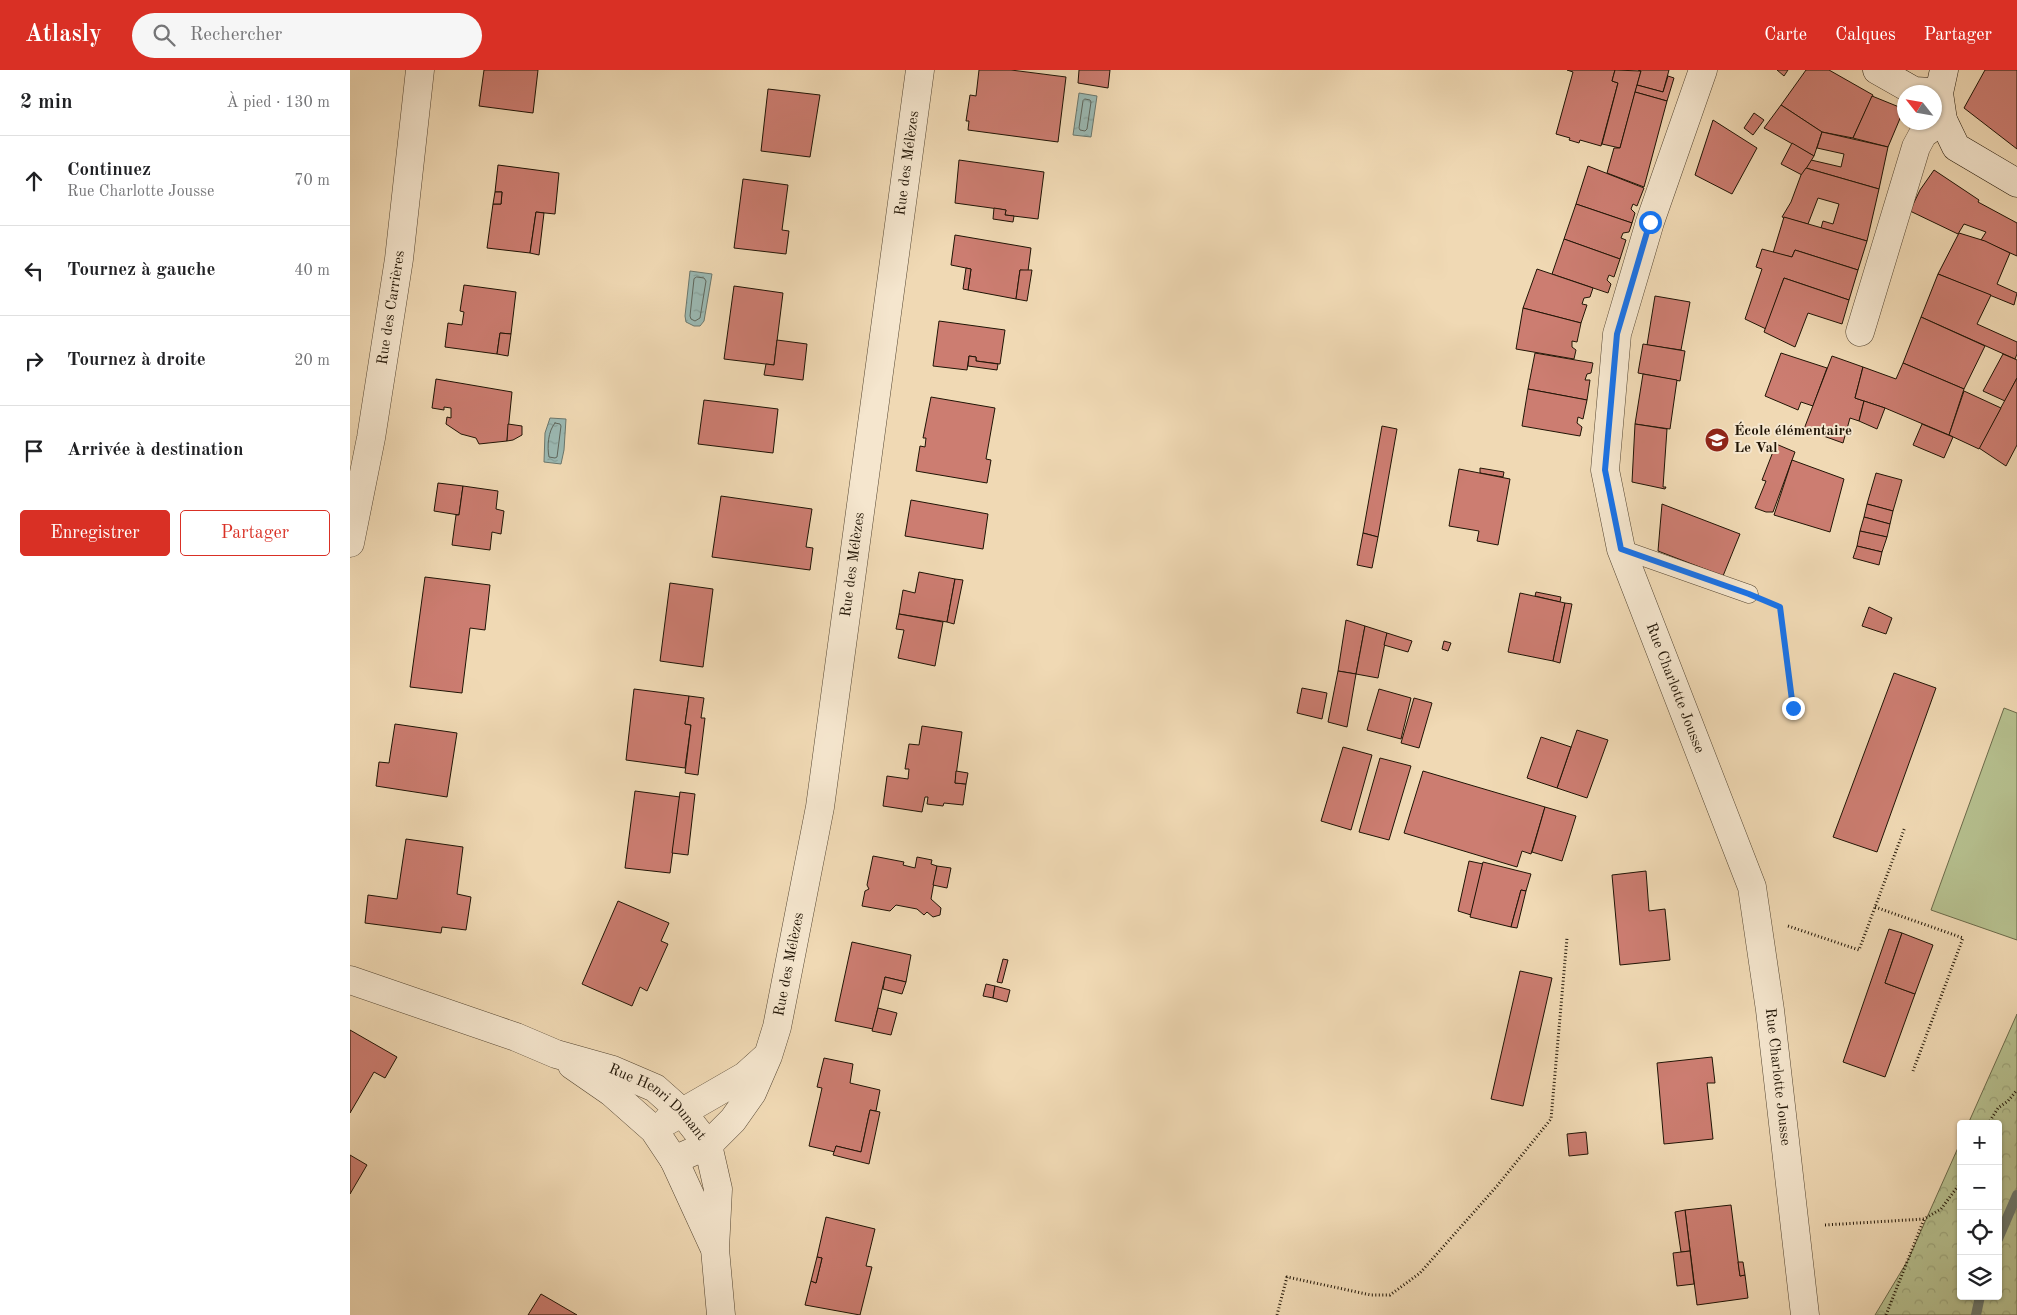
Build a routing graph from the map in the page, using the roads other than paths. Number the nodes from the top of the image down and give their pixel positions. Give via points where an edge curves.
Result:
1 (420, 70) edge
2 (920, 70) edge
3 (1703, 70) edge
4 (1878, 70) edge
5 (1904, 85) edge
6 (1942, 113) edge
7 (1943, 120) junction
8 (2017, 183) edge
9 (1860, 332) dead end
10 (350, 543) edge
11 (1621, 549) junction
12 (1749, 594) road end
13 (350, 980) edge
14 (556, 1054) junction
15 (768, 1056) junction
16 (682, 1112) junction
17 (654, 1130) junction
18 (708, 1145) junction
19 (674, 1160) junction
20 (715, 1249) junction
21 (721, 1315) edge
22 (1805, 1315) edge

1 - 10 street, Rue des Carrières via 399,259 371,438
2 - 15 street, Rue des Mélèzes via 820,807 777,1027
3 - 11 street, Rue Charlotte Jousse via 1650,222 1617,334 1605,470
4 - 5 street
6 - 7 street
7 - 8 street via 1956,147
7 - 9 street via 1923,134 1916,147
11 - 12 lane
11 - 22 street, Rue Charlotte Jousse via 1752,887 1770,1010
13 - 14 street, Rue Henri Dunant
14 - 16 street, Rue Henri Dunant via 613,1070 655,1088
14 - 17 street, Rue Henri Dunant via 610,1092
15 - 16 street via 745,1076
15 - 18 street, Rue des Mélèzes via 752,1093 733,1120
16 - 17 street
16 - 18 street, Rue Henri Dunant
17 - 19 street, Rue Henri Dunant
18 - 19 street, Rue des Mélèzes
18 - 20 street, Rue Henri Dunant via 718,1189
19 - 20 street, Rue Henri Dunant
20 - 21 street, Rue Henri Dunant

